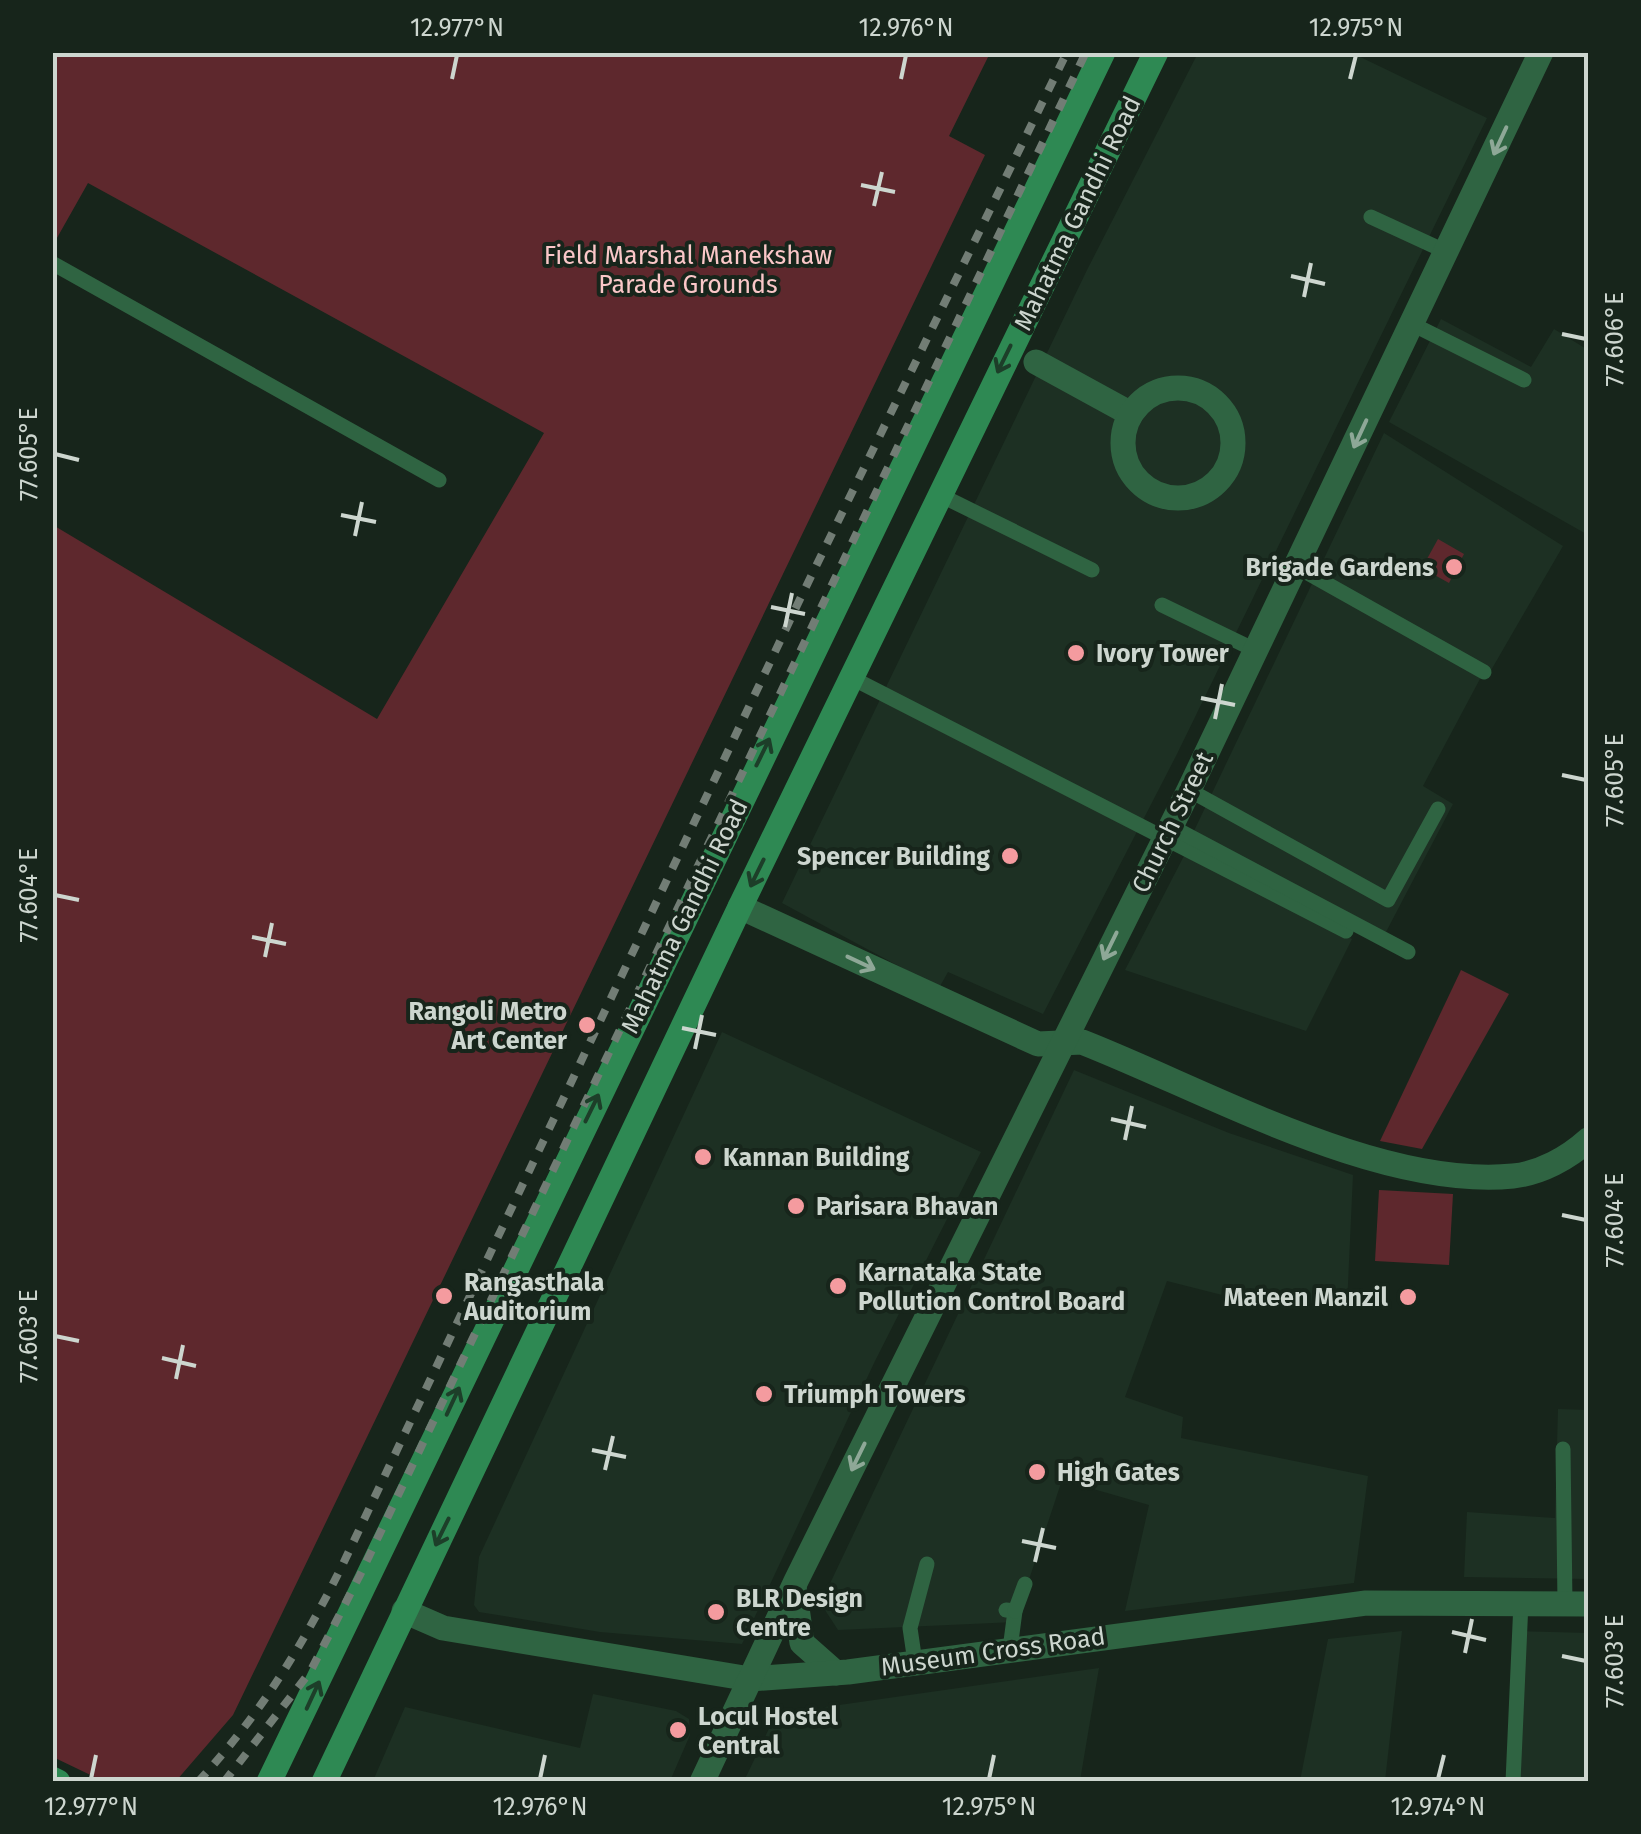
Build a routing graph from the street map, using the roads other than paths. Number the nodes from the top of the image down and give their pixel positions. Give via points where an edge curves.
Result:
1 (1103, 52) edge
2 (1156, 52) edge
3 (1542, 52) edge
4 (1371, 217) dead end
5 (1447, 252) junction
6 (52, 263) edge
7 (1412, 324) junction
8 (1036, 362) dead end
9 (1524, 380) dead end
10 (1132, 414) junction
11 (440, 480) dead end
12 (940, 495) junction
13 (1297, 567) junction
14 (1092, 570) dead end
15 (1162, 604) dead end
16 (1255, 650) junction
17 (1484, 672) dead end
18 (852, 678) junction
19 (1188, 790) junction
20 (1438, 809) dead end
21 (1168, 831) junction
22 (740, 907) junction
23 (1346, 931) dead end
24 (1408, 952) dead end
25 (1062, 1043) junction
26 (1588, 1140) edge
27 (1564, 1449) dead end
28 (927, 1564) dead end
29 (1025, 1584) dead end
30 (794, 1587) junction
31 (1520, 1602) junction
32 (1577, 1604) edge
33 (404, 1611) junction
34 (1010, 1650) junction
35 (915, 1662) junction
36 (836, 1673) junction
37 (750, 1678) junction
38 (269, 1782) edge
39 (324, 1782) edge
40 (702, 1782) edge
41 (1513, 1782) edge

38 -> 1 main road, Mahatma Gandhi Road
2 -> 12 main road, Mahatma Gandhi Road
3 -> 5 street, Church Street
4 - 5 lane
5 - 7 street, Church Street
6 - 11 lane
7 - 9 lane
7 -> 13 street, Church Street
8 - 10 street
10 - 10 street via 1123,454 1129,471 1154,494 1171,499 1205,492 1228,467 1232,430 1211,399 1175,388 1156,392
12 - 14 lane
12 - 18 main road, Mahatma Gandhi Road
13 - 16 street, Church Street
13 - 17 lane
15 - 16 lane
16 - 19 street, Church Street
18 - 21 lane
18 -> 22 main road, Mahatma Gandhi Road
19 - 20 lane via 1388,900
19 - 21 street, Church Street
21 - 23 lane
21 - 24 lane
21 -> 25 street, Church Street
22 -> 25 street via 1038,1044
22 -> 33 main road, Mahatma Gandhi Road
25 - 26 street via 1082,1042 1354,1154 1416,1168 1516,1176 1568,1159
25 -> 30 street, Church Street
27 - 32 lane
28 - 35 lane via 921,1608 910,1628
29 - 34 lane via 1011,1610
30 - 36 street via 802,1643
30 - 37 street, Church Street
31 - 32 street, Museum Cross Road
31 - 34 street, Museum Cross Road via 1366,1603
31 - 41 lane
33 - 37 street, Museum Cross Road via 443,1628
33 - 39 main road, Mahatma Gandhi Road
34 - 35 street, Museum Cross Road
35 - 36 street, Museum Cross Road
36 - 37 street, Museum Cross Road
37 - 40 street, Church Street

